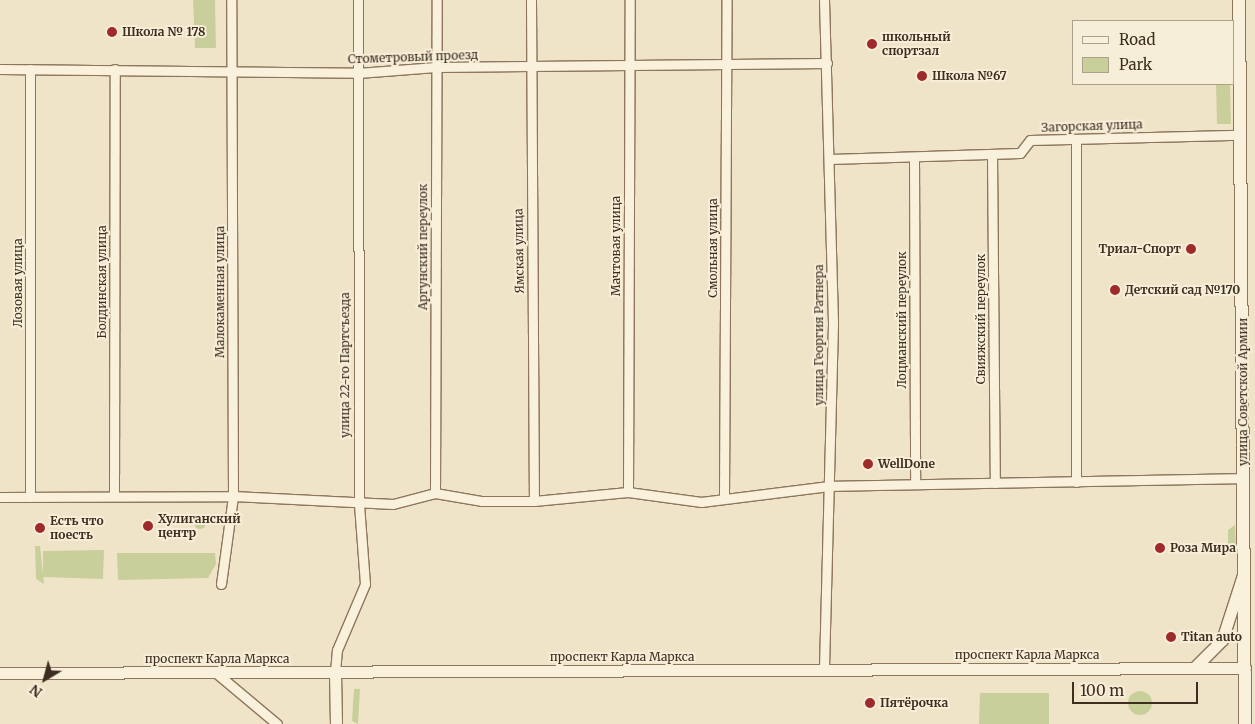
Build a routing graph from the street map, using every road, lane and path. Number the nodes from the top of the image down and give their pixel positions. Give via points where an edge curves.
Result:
1 (231, 0) edge
2 (358, 0) edge
3 (437, 0) edge
4 (531, 0) edge
5 (630, 0) edge
6 (727, 0) edge
7 (824, 0) edge
8 (1239, 0) edge
9 (726, 63) junction
10 (827, 63) junction
11 (436, 67) junction
12 (530, 67) junction
13 (630, 68) junction
14 (0, 69) edge
15 (30, 69) junction
16 (115, 69) junction
17 (231, 70) junction
18 (358, 73) junction
19 (1240, 135) junction
20 (1076, 139) junction
21 (992, 155) junction
22 (914, 157) junction
23 (830, 159) junction
24 (1243, 478) junction
25 (1076, 482) junction
26 (994, 483) junction
27 (915, 484) junction
28 (829, 486) junction
29 (628, 492) junction
30 (435, 493) junction
31 (114, 496) junction
32 (233, 496) junction
33 (724, 496) junction
34 (0, 497) edge
35 (30, 497) junction
36 (534, 501) junction
37 (359, 504) junction
38 (1244, 571) junction
39 (221, 584) dead end
40 (1250, 609) edge
41 (1194, 668) junction
42 (1245, 668) junction
43 (824, 670) junction
44 (215, 672) junction
45 (335, 672) junction
46 (0, 674) edge
47 (278, 724) edge
48 (336, 724) edge
49 (1246, 724) edge

1 - 17 street, Малокаменная улица
2 - 18 street, улица 22-го Партсъезда
3 - 11 street, Аргунский переулок
4 - 12 street, Ямская улица
5 - 13 street, Мачтовая улица
6 - 9 street, Смольная улица
7 - 10 street, улица Георгия Ратнера
8 - 19 main road, улица Советской Армии
9 - 10 street, Стометровый проезд
9 - 13 street, Стометровый проезд
9 - 33 street, Смольная улица
10 - 23 street, улица Георгия Ратнера
11 - 12 street, Стометровый проезд
11 - 18 street, Стометровый проезд
11 - 30 street, Аргунский переулок
12 - 13 street, Стометровый проезд
12 - 36 street, Ямская улица
13 - 29 street, Мачтовая улица
14 - 15 street, Стометровый проезд
15 - 16 street, Стометровый проезд
15 - 35 street, Лозовая улица
16 - 17 street, Стометровый проезд
16 - 31 street, Болдинская улица
17 - 18 street, Стометровый проезд
17 - 32 street, Малокаменная улица
18 - 37 street, улица 22-го Партсъезда
19 - 20 street, Загорская улица
19 - 24 main road, улица Советской Армии
20 - 21 street, Загорская улица via 1030,140 1020,154
20 - 25 street
21 - 22 street, Загорская улица
21 - 26 street, Свияжский переулок
22 - 23 street, Загорская улица
22 - 27 street, Лоцманский переулок
23 - 28 street, улица Георгия Ратнера via 833,324
24 - 25 street
24 - 38 main road, улица Советской Армии
25 - 26 street
26 - 27 street
27 - 28 street
28 - 33 street
28 - 43 street, улица Георгия Ратнера
29 - 33 street via 701,502
29 - 36 street
30 - 36 street via 482,502
30 - 37 street via 393,504
31 - 32 street
31 - 35 street
32 - 37 street
32 - 39 street, Малокаменная улица
34 - 35 street
37 - 45 street, улица 22-го Партсъезда via 365,584 337,650
38 - 40 main road, улица Советской Армии
38 - 41 street via 1222,640
40 - 42 main road, улица Советской Армии
41 - 42 street, проспект Карла Маркса
41 - 43 street, проспект Карла Маркса
42 - 49 main road, улица Советской Армии
43 - 45 street, проспект Карла Маркса
44 - 45 street, проспект Карла Маркса
44 - 46 street, проспект Карла Маркса
44 - 47 street
45 - 48 street, улица 22-го Партсъезда

